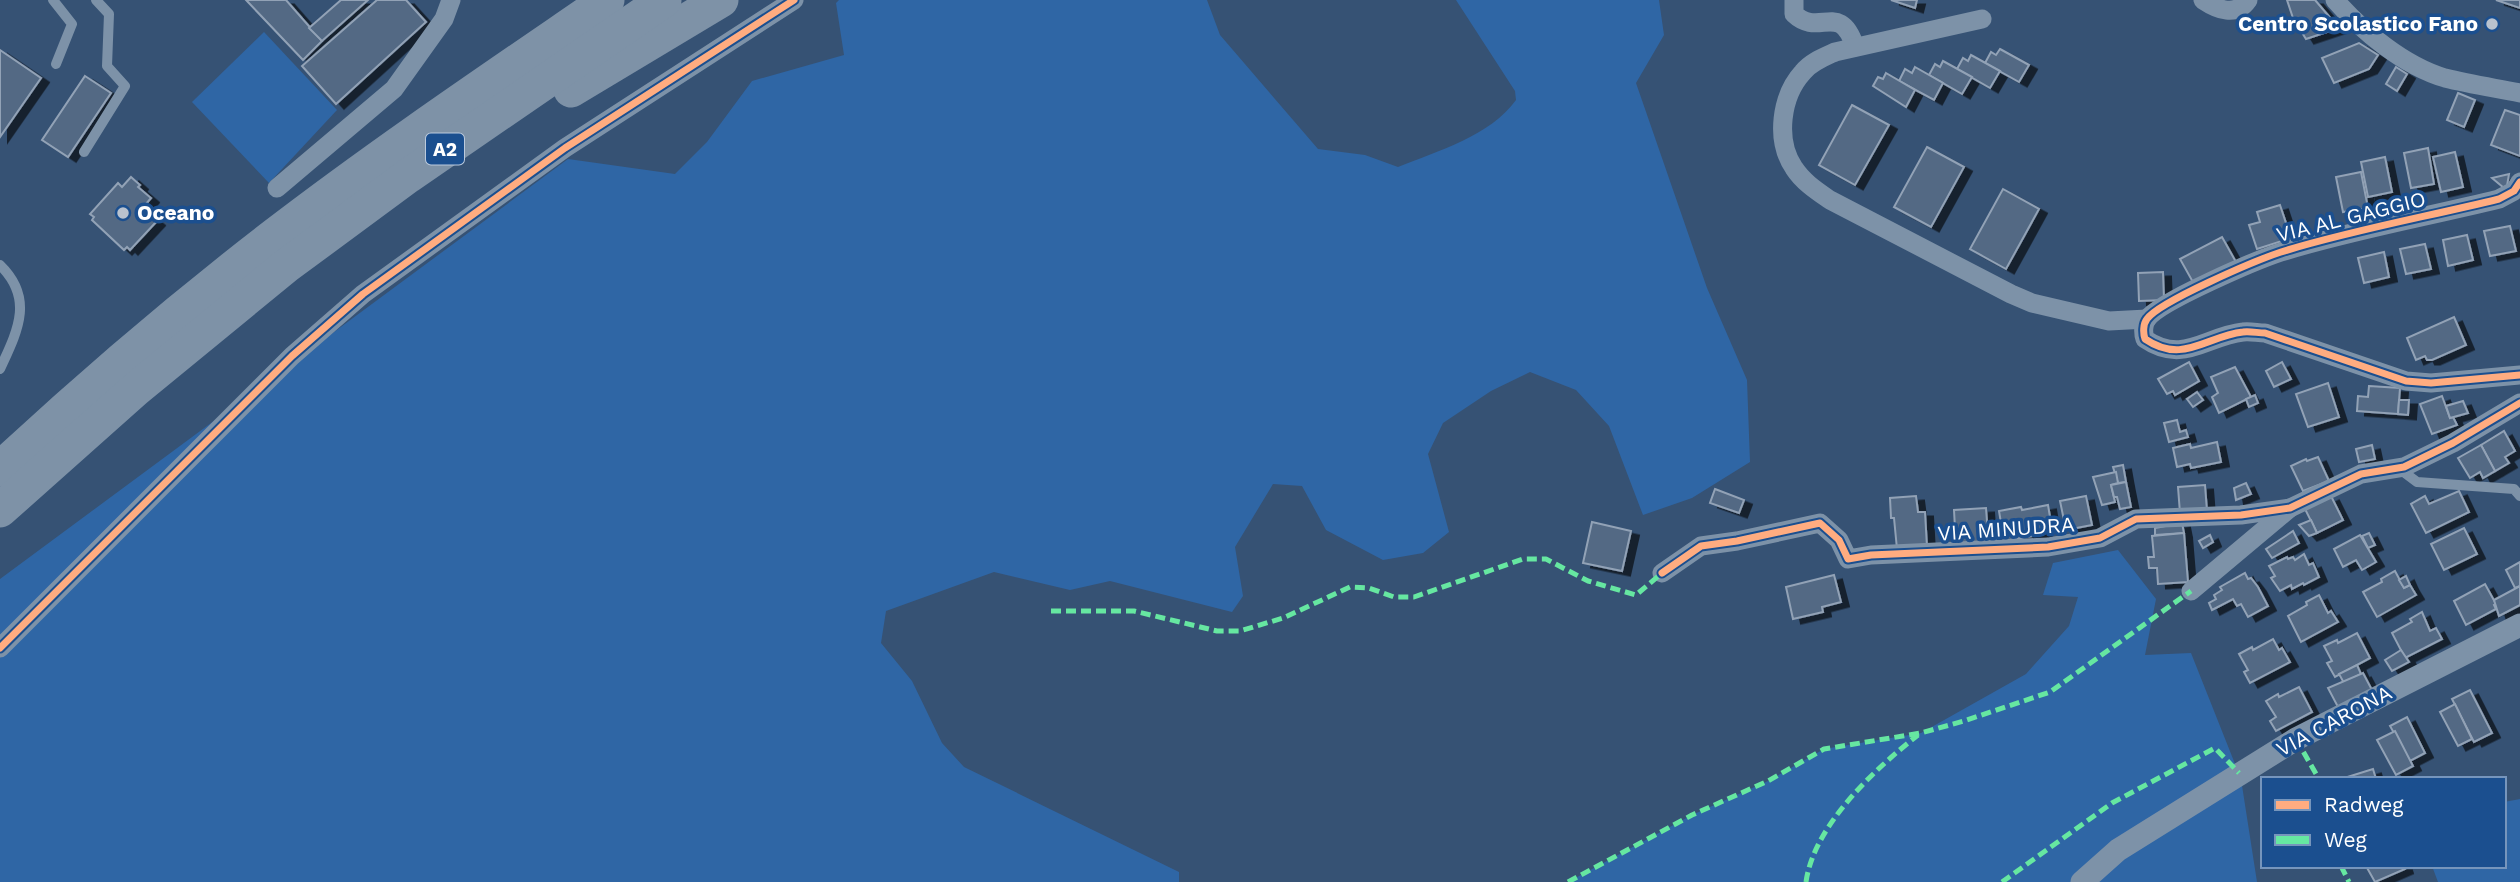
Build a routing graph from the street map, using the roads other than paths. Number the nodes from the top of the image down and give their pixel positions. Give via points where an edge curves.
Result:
1 (53, 0) edge
2 (96, 0) edge
3 (451, 0) edge
4 (570, 0) edge
5 (607, 0) edge
6 (664, 0) edge
7 (721, 0) edge
8 (794, 0) edge
9 (1794, 0) edge
10 (2203, 0) edge
11 (2248, 0) edge
12 (2335, 0) edge
13 (1982, 19) dead end
14 (1855, 47) junction
15 (56, 64) dead end
16 (2520, 93) edge
17 (84, 152) dead end
18 (2520, 183) edge
19 (277, 188) dead end
20 (0, 265) edge
21 (201, 293) junction
22 (233, 308) junction
23 (2147, 319) junction
24 (0, 369) edge
25 (2520, 374) edge
26 (2520, 403) edge
27 (2404, 467) junction
28 (0, 469) edge
29 (2520, 496) edge
30 (2290, 508) junction
31 (0, 510) edge
32 (1662, 573) dead end
33 (2192, 592) dead end
34 (2520, 625) edge
35 (0, 648) edge
36 (2082, 882) edge

1 - 15 lane via 72,24
2 - 17 lane via 109,14 107,66 125,86
3 - 19 street via 444,19 394,89
4 - 21 highway via 267,222
5 - 21 highway, A2 via 372,163
6 - 22 highway, A2 via 408,176
7 - 22 highway via 446,168 311,266
8 - 35 street via 565,148 363,294 292,356
9 - 14 street via 1794,14 1799,19 1843,21 1850,27
10 - 11 street via 2236,10
12 - 16 street via 2357,25 2395,54 2442,77
13 - 14 street
14 - 23 street via 1819,60 1804,71 1787,100 1782,130 1785,147 1793,167 1809,185 2032,303 2109,321
18 - 23 street, VIA AL GAGGIO via 2499,199 2279,253 2186,293
20 - 24 lane via 15,286 22,313
21 - 28 highway, A2
22 - 31 highway, A2
23 - 25 street via 2145,339 2164,348 2188,350 2246,331 2265,333 2406,381 2431,383
26 - 27 street, VIA MINUDRA
27 - 29 lane via 2417,482 2514,489
27 - 30 street, VIA MINUDRA via 2361,474
30 - 32 street, VIA MINUDRA via 2136,519 2100,538 2048,547 1848,558 1839,540 1820,523 1701,546
30 - 33 street
34 - 36 street, VIA CARONA via 2296,739 2118,850

